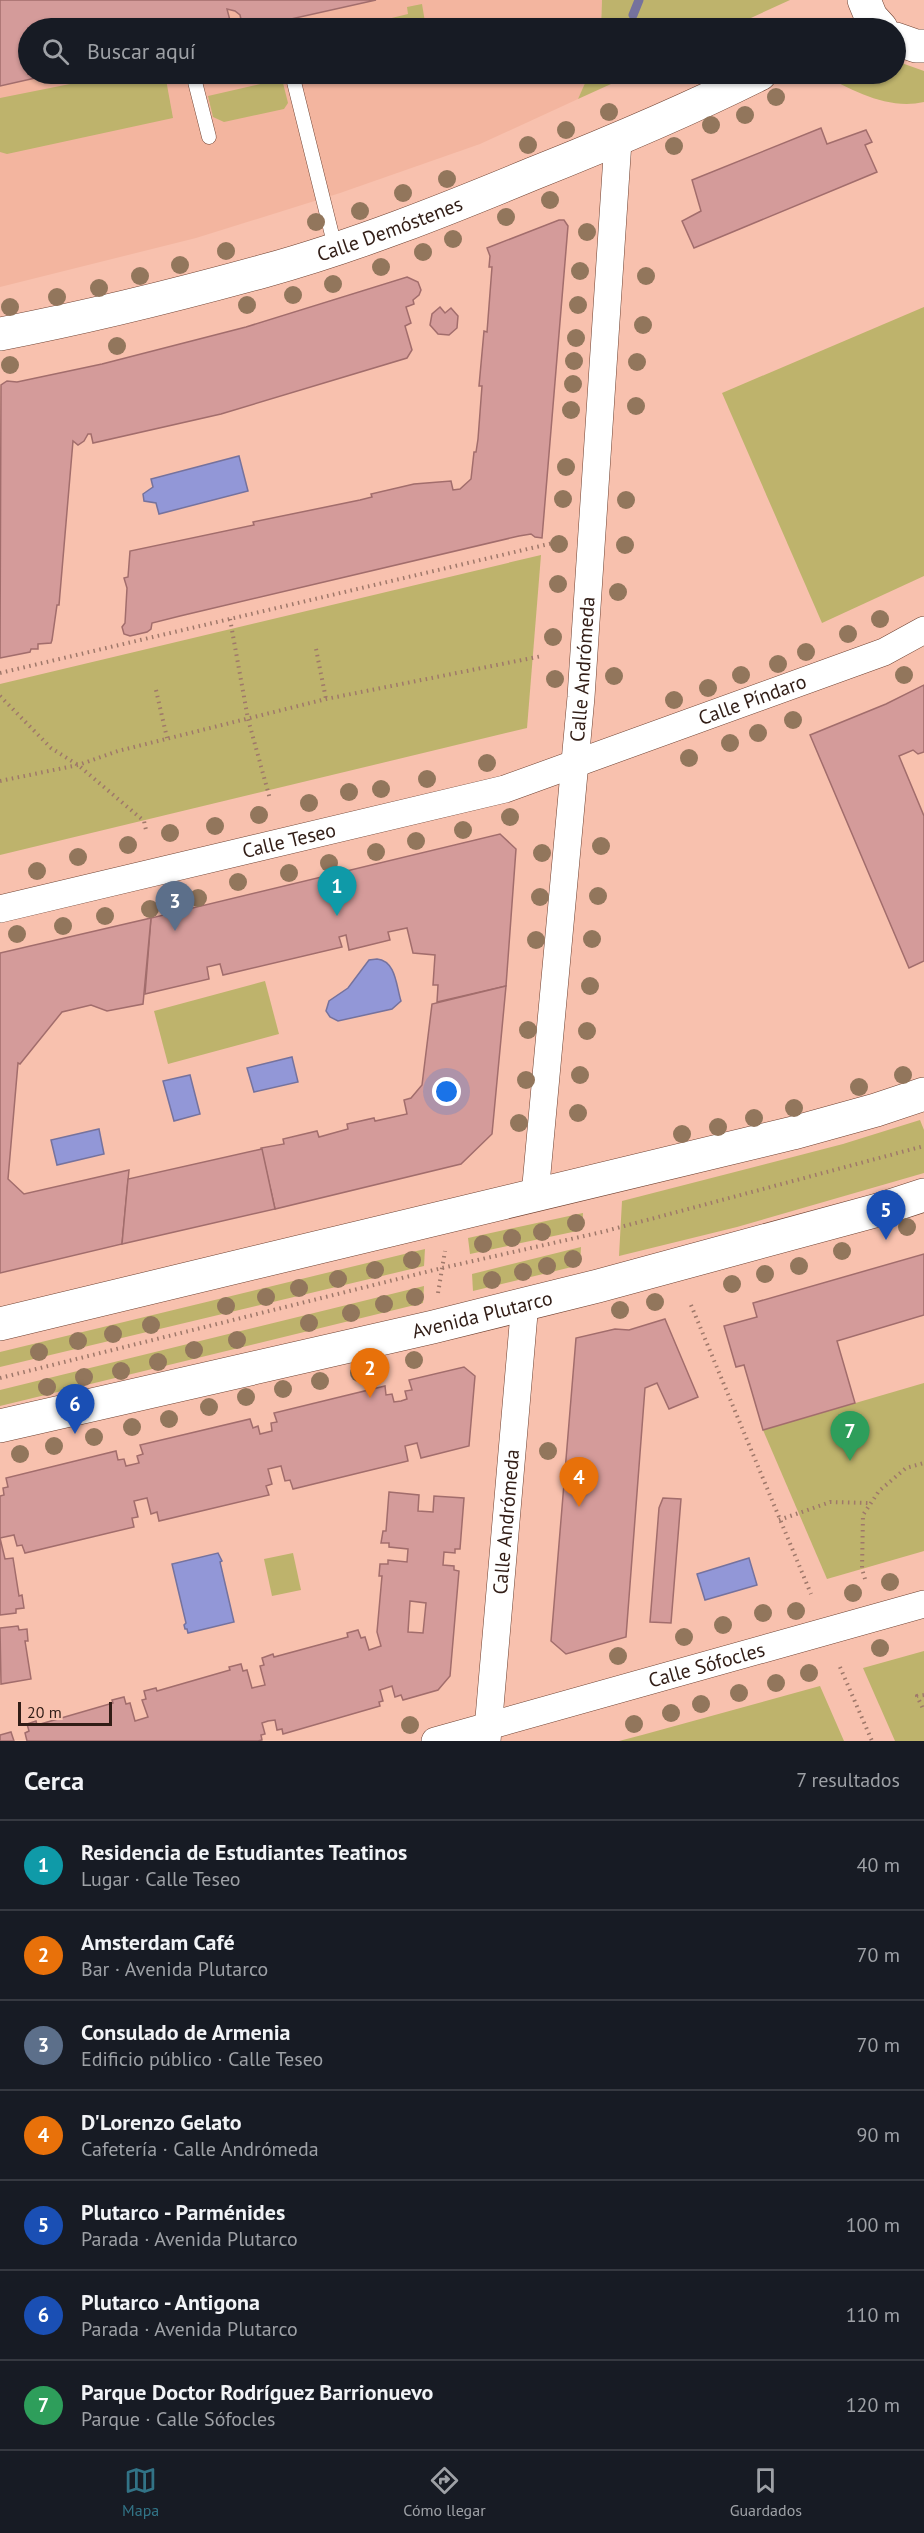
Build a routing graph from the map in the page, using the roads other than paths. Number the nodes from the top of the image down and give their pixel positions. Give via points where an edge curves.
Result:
1 (906, 42) edge
2 (924, 46) edge
3 (196, 84) edge
4 (294, 84) edge
5 (739, 84) edge
6 (209, 136) dead end
7 (618, 141) junction
8 (335, 247) junction
9 (0, 334) edge
10 (924, 630) edge
11 (576, 764) junction
12 (0, 909) edge
13 (924, 1094) edge
14 (535, 1195) junction
15 (924, 1195) edge
16 (525, 1302) junction
17 (0, 1324) edge
18 (0, 1426) edge
19 (924, 1604) edge
20 (487, 1734) edge
21 (435, 1741) edge

1 - 2 main road
3 - 6 lane
4 - 8 lane
5 - 7 main road, Calle Demóstenes
7 - 8 main road, Calle Demóstenes via 440,212
7 - 11 street, Calle Andrómeda
8 - 9 main road, Calle Demóstenes via 266,271 65,322
10 - 11 street, Calle Píndaro via 884,652
11 - 12 street, Calle Teseo via 505,789
11 - 14 street, Calle Andrómeda
13 - 14 main road via 793,1133
14 - 17 main road
15 - 16 main road, Avenida Plutarco via 598,1286
16 - 18 main road, Avenida Plutarco
16 - 20 street, Calle Andrómeda
19 - 20 street, Calle Sófocles
20 - 21 street, Calle Sófocles

